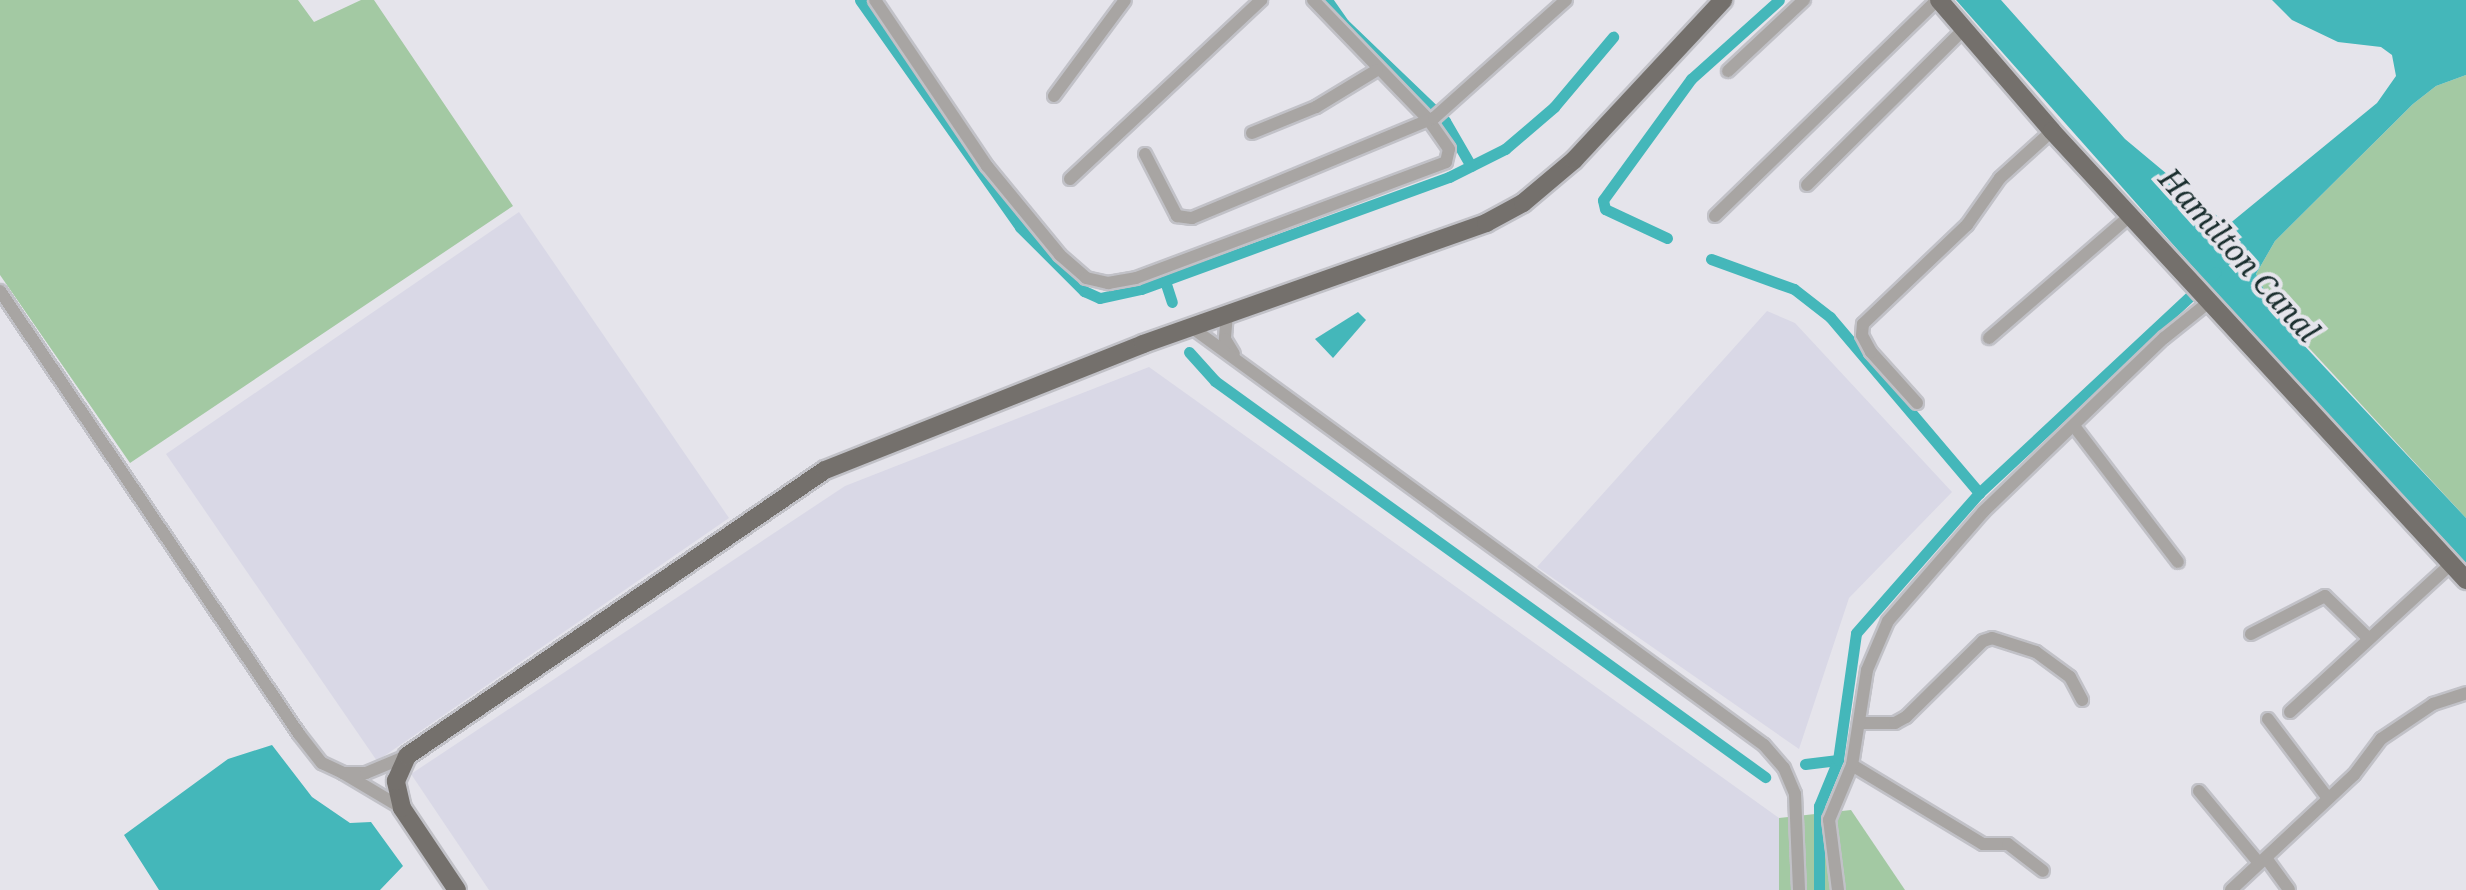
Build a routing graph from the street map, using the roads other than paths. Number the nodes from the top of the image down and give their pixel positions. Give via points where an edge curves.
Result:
1 (875, 0) edge
2 (1125, 0) edge
3 (1261, 0) edge
4 (1313, 0) edge
5 (1566, 0) edge
6 (1723, 0) edge
7 (1804, 0) edge
8 (1938, 0) edge
9 (1965, 28) junction
10 (1377, 70) junction
11 (1728, 71) dead end
12 (1054, 96) dead end
13 (1436, 117) junction
14 (2052, 131) junction
15 (1252, 133) dead end
16 (1145, 154) dead end
17 (1070, 179) dead end
18 (1807, 185) dead end
19 (1715, 216) dead end
20 (2130, 216) junction
21 (0, 291) edge
22 (2208, 300) junction
23 (1227, 314) junction
24 (1191, 327) junction
25 (1989, 338) dead end
26 (1238, 360) junction
27 (1917, 403) dead end
28 (2074, 426) junction
29 (2178, 562) dead end
30 (2451, 564) junction
31 (2466, 580) edge
32 (2251, 634) dead end
33 (2368, 638) junction
34 (2466, 693) edge
35 (2082, 700) dead end
36 (2290, 712) dead end
37 (2268, 719) dead end
38 (1860, 723) junction
39 (407, 756) junction
40 (1852, 765) junction
41 (343, 773) junction
42 (2199, 791) dead end
43 (2327, 797) junction
44 (402, 808) junction
45 (2263, 861) junction
46 (2043, 871) dead end
47 (457, 890) edge
48 (1799, 890) edge
49 (1838, 890) edge
50 (2231, 890) edge
51 (2289, 890) edge

1 - 13 street via 987,166 1060,255 1086,278 1108,283 1136,278 1446,162 1449,149
2 - 12 street
3 - 17 street
4 - 10 street
5 - 13 street
6 - 23 main road via 1574,160 1523,203 1486,223
7 - 11 street
8 - 9 main road
8 - 19 street
9 - 14 main road
9 - 18 street
10 - 13 street
10 - 15 street via 1316,107
13 - 16 street via 1192,218 1177,216
14 - 20 main road
14 - 27 street via 2000,178 1967,225 1863,324 1871,352
20 - 22 main road
20 - 25 street
21 - 41 street via 299,734 322,763
22 - 28 street
22 - 30 main road
23 - 24 main road
23 - 26 street via 1225,339
24 - 26 street
24 - 39 main road via 825,470
26 - 48 street via 1764,745 1784,768 1795,794
28 - 29 street
28 - 38 street via 1983,512 1888,621 1867,670
30 - 31 main road
30 - 33 street
32 - 33 street via 2325,596
33 - 36 street
34 - 43 street via 2433,704 2381,739 2354,775
35 - 38 street via 2070,677 2036,652 1992,638 1906,717 1895,723
37 - 43 street
38 - 40 street
39 - 41 street via 366,773
39 - 44 main road via 396,781
40 - 46 street via 1983,844 2008,844
40 - 49 street via 1829,820
41 - 44 street
42 - 45 street
43 - 45 street
44 - 47 main road
45 - 50 street
45 - 51 street

